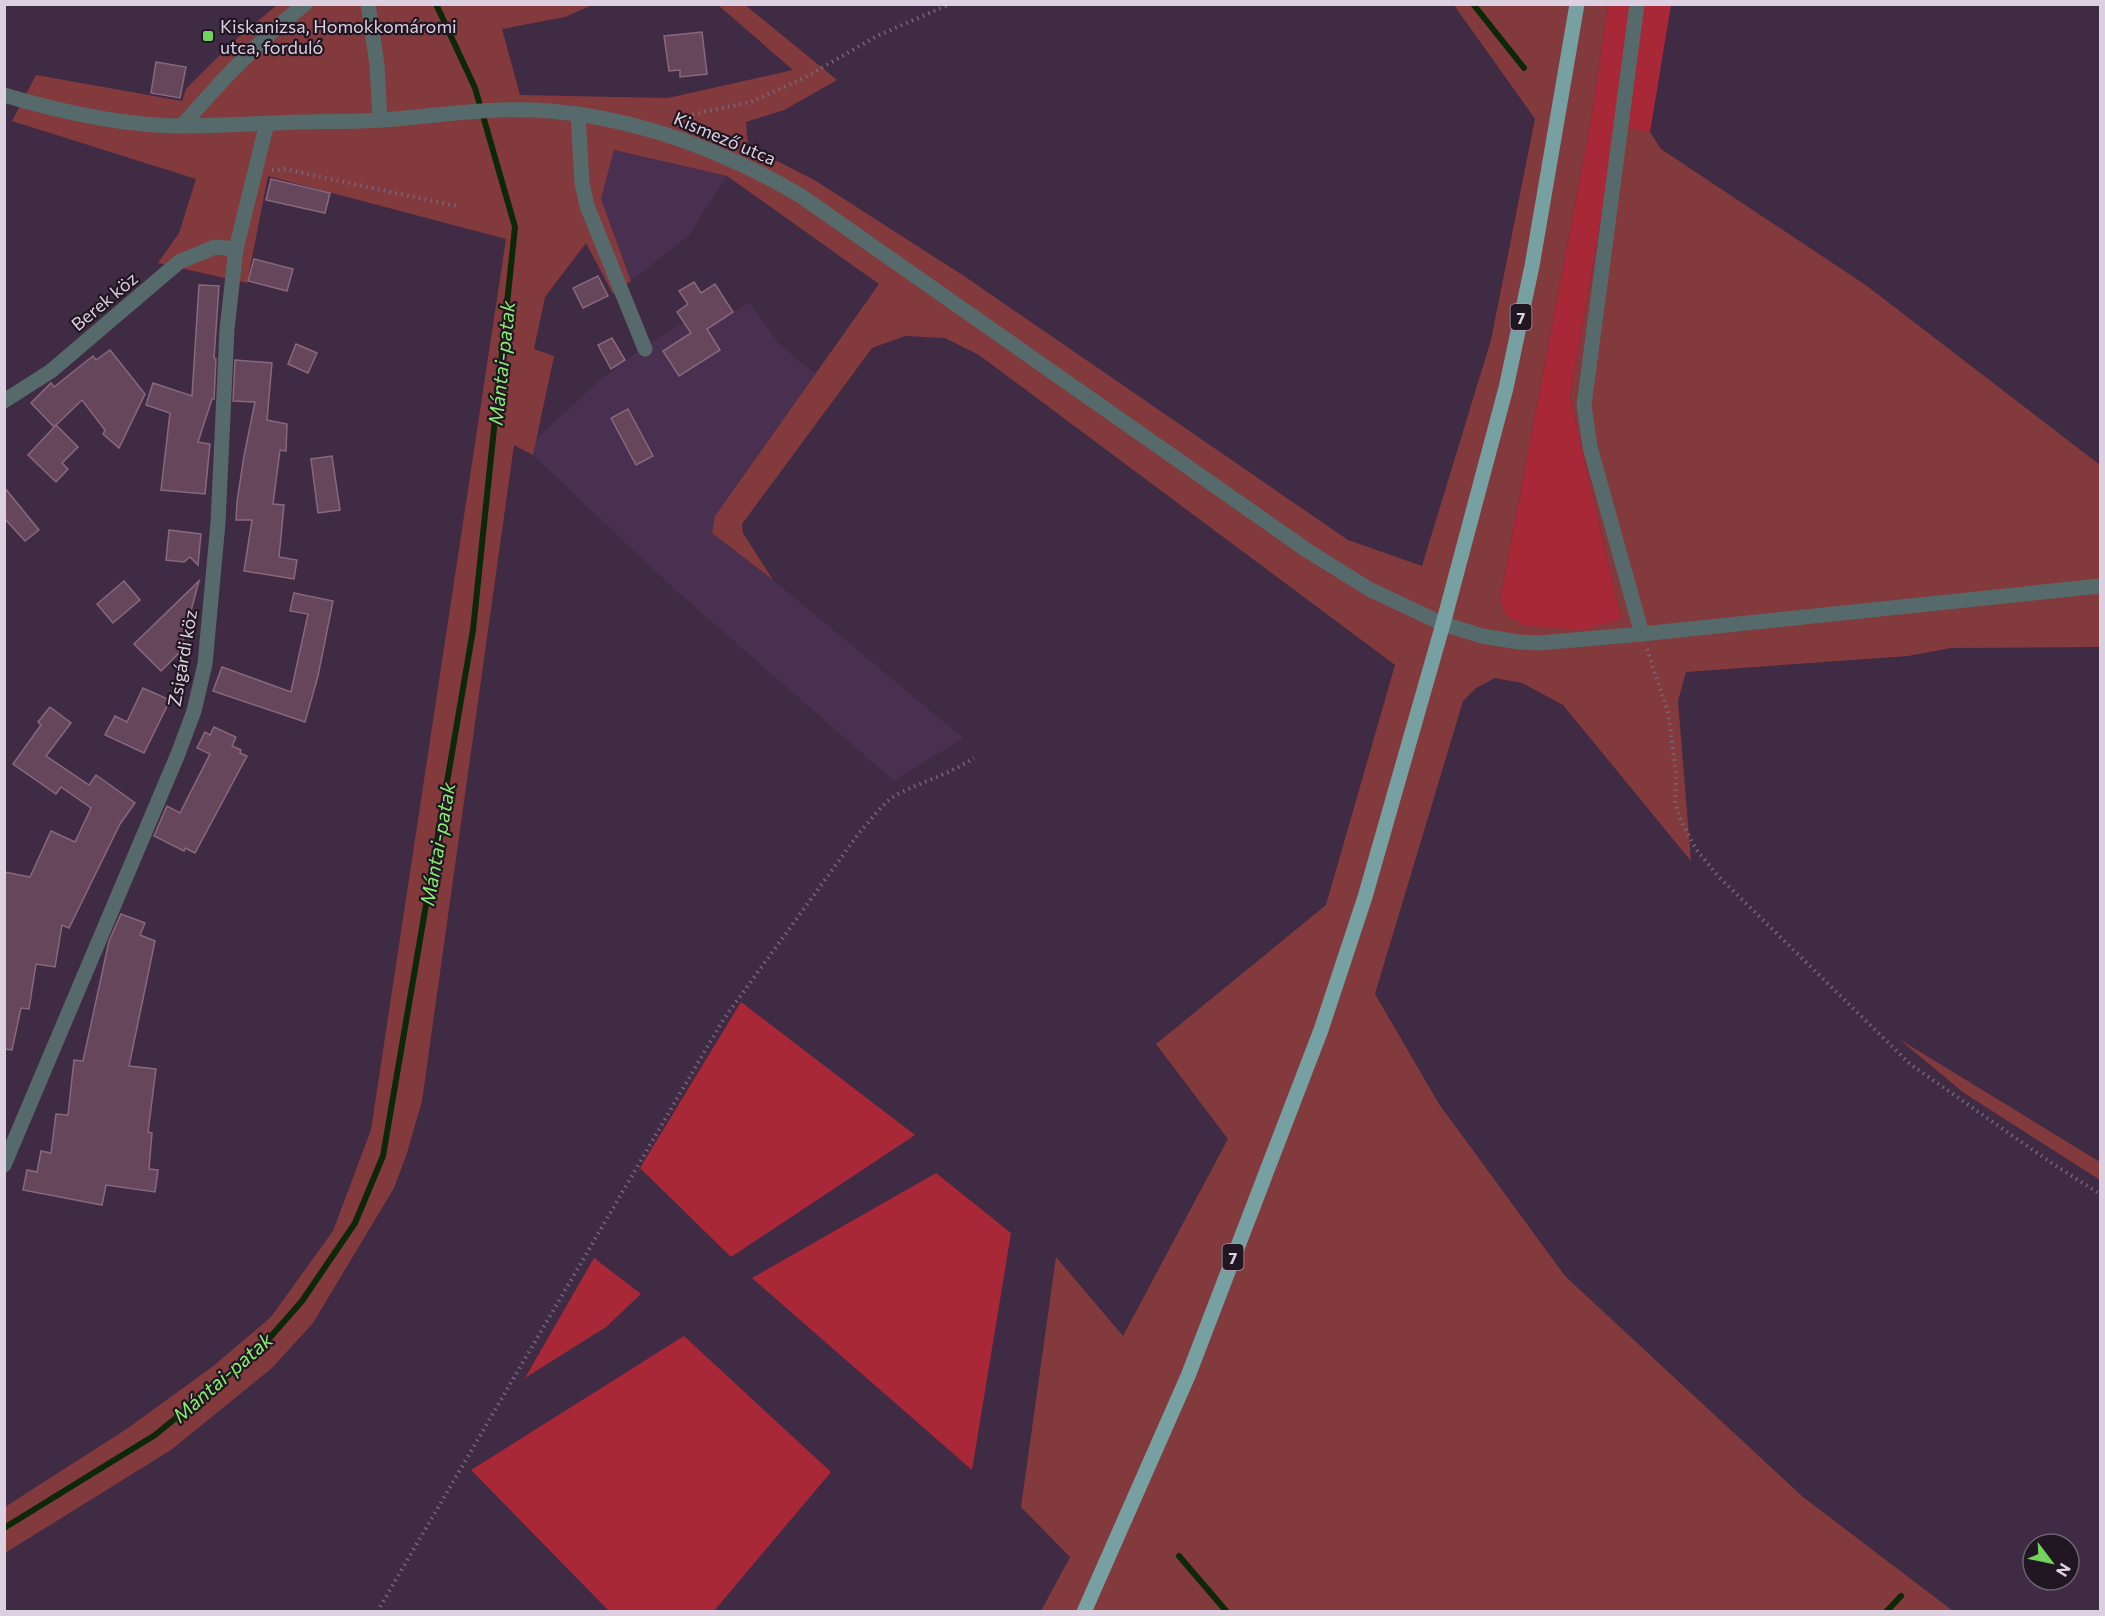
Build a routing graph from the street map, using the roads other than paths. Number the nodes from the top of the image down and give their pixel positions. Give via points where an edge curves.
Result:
1 (305, 4) edge
2 (368, 4) edge
3 (1577, 4) edge
4 (1637, 4) edge
5 (4, 95) edge
6 (578, 114) junction
7 (380, 120) junction
8 (267, 123) junction
9 (182, 126) junction
10 (236, 249) junction
11 (645, 349) dead end
12 (4, 401) edge
13 (2100, 586) edge
14 (1443, 624) junction
15 (1642, 634) junction
16 (4, 1166) edge
17 (1084, 1611) edge

1 - 9 street via 219,83
2 - 7 street
3 - 14 main road, 7 via 1532,266 1506,388
4 - 15 street via 1584,405 1590,447
5 - 9 street, Kismező utca via 89,116
6 - 7 street, Kismező utca via 498,111
6 - 11 street via 587,206
6 - 14 street, Kismező utca via 649,128 706,147 801,196 1308,551 1369,589
7 - 8 street, Kismező utca
8 - 9 street, Kismező utca
8 - 10 street, Zsigárdi köz
10 - 12 street, Berek köz via 215,247 179,262 51,371
10 - 16 street, Zsigárdi köz via 227,328 209,624 194,711
13 - 15 street, Kismező utca
14 - 15 street, Kismező utca via 1519,642
14 - 17 main road, 7 via 1365,897 1321,1030 1188,1376

